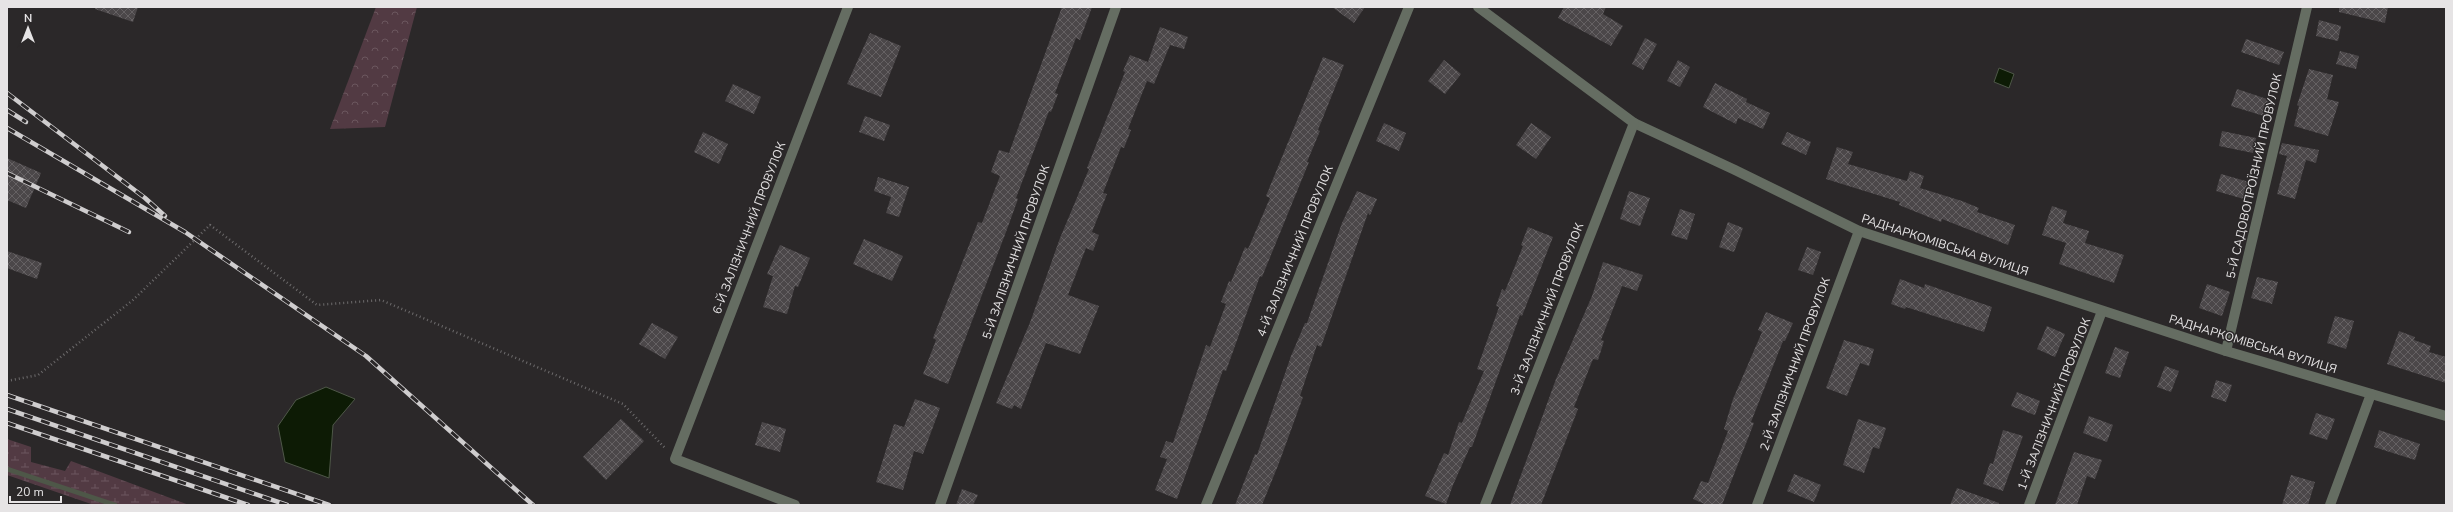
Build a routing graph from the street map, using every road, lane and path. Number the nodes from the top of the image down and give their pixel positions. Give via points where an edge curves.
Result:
1 (848, 7) edge
2 (1116, 7) edge
3 (1409, 7) edge
4 (1478, 7) edge
5 (2307, 7) edge
6 (1634, 123) junction
7 (1859, 232) junction
8 (2102, 311) junction
9 (2226, 351) junction
10 (7, 382) edge
11 (2371, 394) junction
12 (2446, 416) edge
13 (675, 459) junction
14 (795, 505) edge
15 (940, 505) edge
16 (1206, 505) edge
17 (1485, 505) edge
18 (1756, 505) edge
19 (2029, 505) edge
20 (2330, 505) edge

1 - 13 street, 6-Й ЗАЛІЗНИЧНИЙ ПРОВУЛОК
2 - 15 street, 5-Й ЗАЛІЗНИЧНИЙ ПРОВУЛОК
3 - 16 street, 4-Й ЗАЛІЗНИЧНИЙ ПРОВУЛОК
4 - 6 street, РАДНАРКОМІВСЬКА ВУЛИЦЯ
5 - 9 street, 5-Й САДОВОПРОЇЗНИЙ ПРОВУЛОК
6 - 7 street, РАДНАРКОМІВСЬКА ВУЛИЦЯ
6 - 17 street, 3-Й ЗАЛІЗНИЧНИЙ ПРОВУЛОК
7 - 8 street, РАДНАРКОМІВСЬКА ВУЛИЦЯ
7 - 18 street, 2-Й ЗАЛІЗНИЧНИЙ ПРОВУЛОК
8 - 9 street, РАДНАРКОМІВСЬКА ВУЛИЦЯ
8 - 19 street, 1-Й ЗАЛІЗНИЧНИЙ ПРОВУЛОК
9 - 11 street, РАДНАРКОМІВСЬКА ВУЛИЦЯ
10 - 13 path via 38,375 133,300 210,225 317,305 381,300 623,404
11 - 12 street, РАДНАРКОМІВСЬКА ВУЛИЦЯ
11 - 20 street
13 - 14 street

